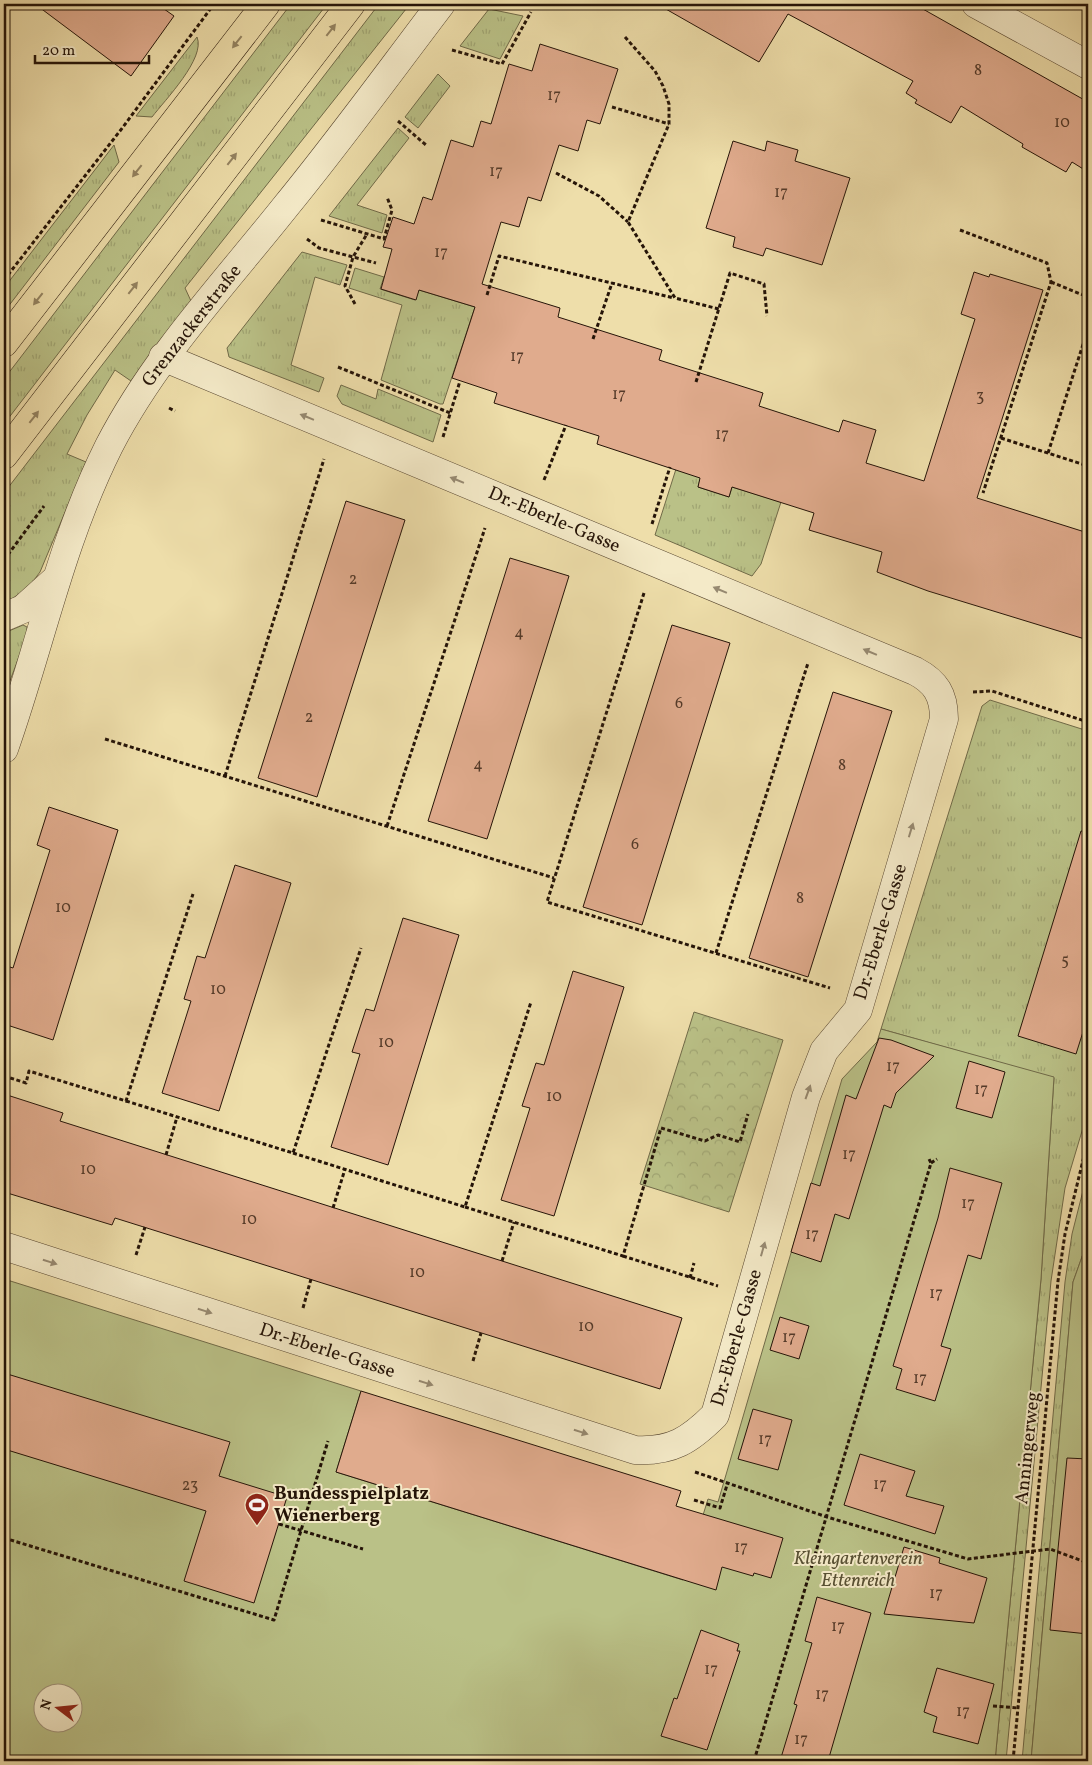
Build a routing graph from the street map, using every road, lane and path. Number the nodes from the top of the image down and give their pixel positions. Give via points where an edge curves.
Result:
1 (214, 4) edge
2 (266, 4) edge
3 (352, 4) edge
4 (441, 4) edge
5 (976, 4) edge
6 (531, 12) dead end
7 (625, 37) dead end
8 (452, 50) dead end
9 (1088, 65) edge
10 (612, 107) dead end
11 (398, 121) dead end
12 (669, 124) junction
13 (426, 145) dead end
14 (556, 173) dead end
15 (386, 197) dead end
16 (321, 220) dead end
17 (628, 222) junction
18 (960, 230) dead end
19 (367, 234) junction
20 (307, 239) dead end
21 (353, 257) junction
22 (376, 264) dead end
23 (4, 280) edge
24 (1050, 282) junction
25 (612, 283) junction
26 (487, 295) dead end
27 (1088, 297) edge
28 (675, 298) junction
29 (355, 304) dead end
30 (719, 309) junction
31 (767, 316) dead end
32 (1088, 328) edge
33 (594, 339) dead end
34 (4, 344) edge
35 (163, 357) junction
36 (338, 368) dead end
37 (460, 381) dead end
38 (696, 382) dead end
39 (450, 413) junction
40 (566, 425) dead end
41 (333, 428) junction
42 (1001, 438) junction
43 (1048, 453) junction
44 (4, 455) edge
45 (1088, 466) edge
46 (670, 467) dead end
47 (432, 470) junction
48 (984, 493) dead end
49 (495, 495) junction
50 (50, 498) dead end
51 (532, 511) junction
52 (648, 559) junction
53 (4, 560) edge
54 (54, 581) junction
55 (4, 617) edge
56 (818, 630) junction
57 (940, 692) junction
58 (1088, 722) edge
59 (105, 739) dead end
60 (4, 749) edge
61 (225, 776) junction
62 (387, 826) junction
63 (554, 878) junction
64 (192, 894) dead end
65 (361, 948) dead end
66 (716, 954) junction
67 (862, 996) junction
68 (531, 1002) dead end
69 (4, 1076) edge
70 (126, 1101) junction
71 (748, 1114) dead end
72 (177, 1117) junction
73 (1088, 1140) edge
74 (293, 1153) junction
75 (166, 1155) dead end
76 (928, 1157) dead end
77 (937, 1159) dead end
78 (931, 1163) junction
79 (345, 1169) junction
80 (465, 1207) junction
81 (333, 1208) dead end
82 (514, 1222) junction
83 (4, 1246) edge
84 (623, 1256) junction
85 (502, 1261) dead end
86 (694, 1263) dead end
87 (690, 1278) junction
88 (750, 1295) junction
89 (328, 1441) dead end
90 (691, 1471) dead end
91 (728, 1485) junction
92 (694, 1500) dead end
93 (827, 1517) junction
94 (279, 1524) dead end
95 (300, 1531) junction
96 (4, 1538) edge
97 (362, 1549) dead end
98 (1032, 1551) junction
99 (1088, 1563) edge
100 (993, 1706) dead end
101 (1018, 1708) junction
102 (754, 1761) edge
103 (1013, 1761) edge

1 - 23 path
2 -> 34 main road
44 -> 3 main road
4 - 35 street, Grenzackerstraße via 288,204
5 - 9 street
6 - 8 path via 502,64
7 - 12 path via 664,86 669,104
10 - 12 path
11 - 13 path
12 - 17 path
14 - 17 path via 599,196
15 - 19 path via 392,210 384,239
16 - 19 path
17 - 28 path
18 - 24 path via 1047,263
19 - 21 path
20 - 21 path via 318,248
21 - 22 path
21 - 29 path via 345,286
24 - 27 path
24 - 42 path
25 - 26 path via 499,256
25 - 28 path
25 - 33 path
28 - 30 path
30 - 31 path via 730,273 764,284
30 - 38 path
32 - 43 path
41 -> 35 street, Dr.-Eberle-Gasse
35 - 54 street, Grenzackerstraße via 110,446
36 - 39 path
37 - 39 path
39 - 47 path
40 - 51 path
41 - 47 street, Dr.-Eberle-Gasse
41 - 61 path
42 - 43 path
42 - 48 path
43 - 45 path
46 - 52 path
49 -> 47 street, Dr.-Eberle-Gasse
49 - 51 street, Dr.-Eberle-Gasse
49 - 62 path
50 - 53 path
51 - 52 street, Dr.-Eberle-Gasse
56 -> 52 street, Dr.-Eberle-Gasse
52 - 63 path
54 - 55 street via 23,609
54 - 60 street, Grenzackerstraße
57 -> 56 street, Dr.-Eberle-Gasse via 930,679 915,671
56 - 66 path
57 - 58 path via 992,692
67 -> 57 street, Dr.-Eberle-Gasse via 944,719
59 - 61 path
61 - 62 path
62 - 63 path
63 - 66 path via 548,902
64 - 70 path
65 - 74 path
66 - 67 path
88 -> 67 street, Dr.-Eberle-Gasse via 806,1097 824,1050 858,1010
68 - 80 path
69 - 70 path via 26,1083 29,1071
70 - 72 path
71 - 84 path via 740,1142 718,1135 705,1141 661,1128
72 - 74 path
72 - 75 path
73 - 98 path, Anningerweg via 1065,1234 1058,1281
74 - 79 path
76 - 78 path
77 - 78 path
78 - 93 path
79 - 80 path
79 - 81 path
80 - 82 path
82 - 84 path
82 - 85 path
83 -> 88 street, Dr.-Eberle-Gasse via 635,1450 655,1451 676,1446 697,1434 715,1416
84 - 87 path
86 - 87 path
87 - 88 path
89 - 95 path
90 - 91 path
91 - 92 path via 720,1508
91 - 93 path
93 - 98 path via 968,1559
93 - 102 path
94 - 95 path
95 - 96 path via 274,1620
95 - 97 path
98 - 99 path via 1050,1549
98 - 101 path, Anningerweg
100 - 101 path
101 - 103 path, Anningerweg

